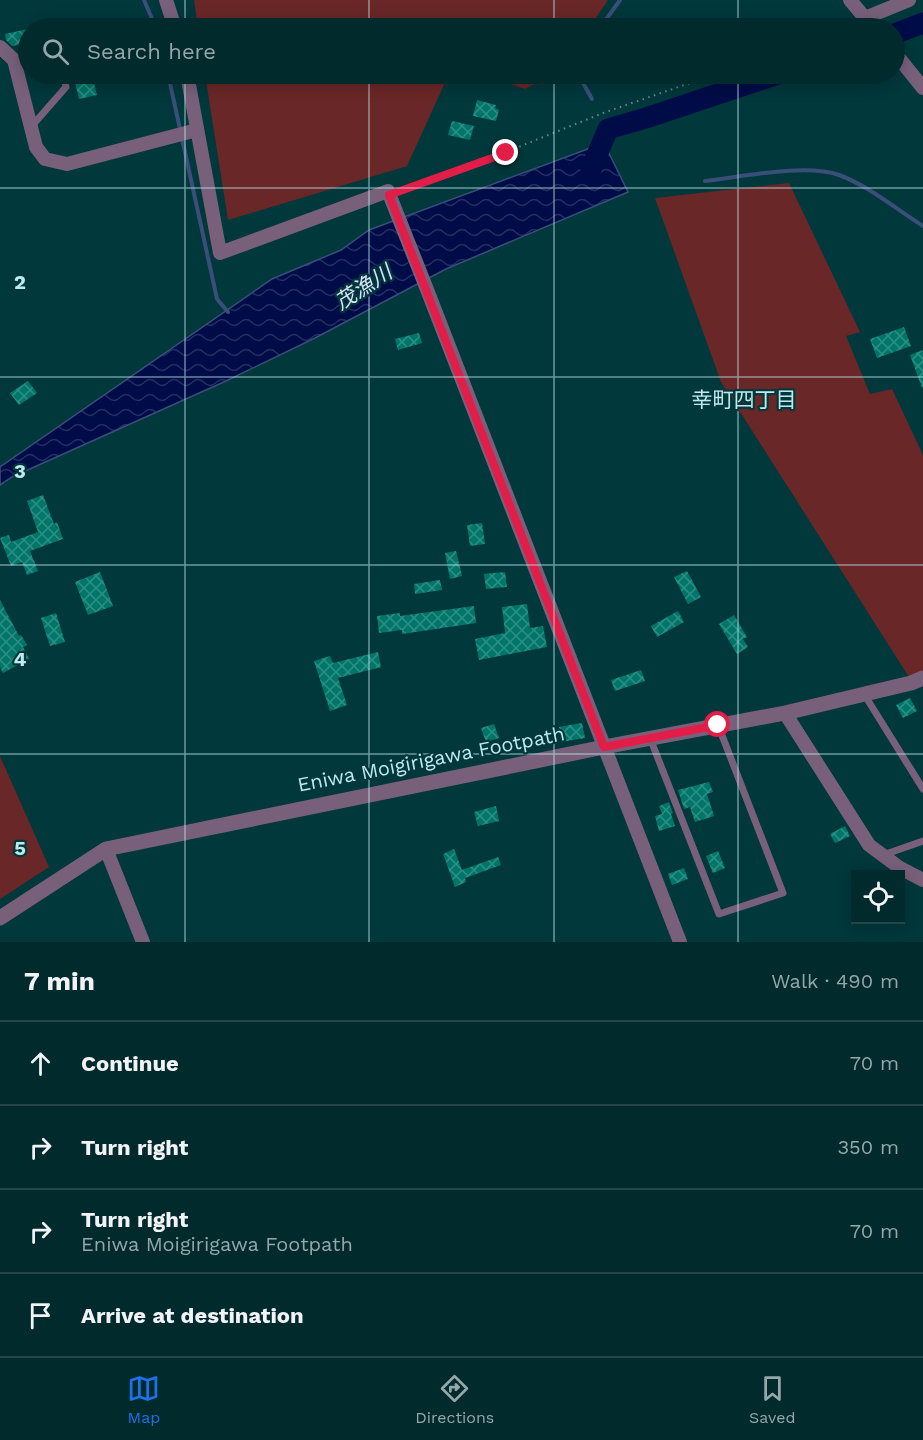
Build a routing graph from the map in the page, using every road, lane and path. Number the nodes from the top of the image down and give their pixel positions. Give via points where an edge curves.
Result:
1 (166, 0) edge
2 (850, 0) edge
3 (909, 0) edge
4 (172, 18) edge
5 (0, 47) edge
6 (18, 59) edge
7 (14, 60) junction
8 (905, 66) edge
9 (18, 76) edge
10 (20, 84) edge
11 (65, 84) edge
12 (187, 84) edge
13 (687, 84) edge
14 (923, 88) edge
15 (31, 127) junction
16 (186, 133) junction
17 (391, 200) junction
18 (923, 678) edge
19 (864, 694) junction
20 (785, 713) junction
21 (718, 725) junction
22 (650, 738) junction
23 (604, 747) junction
24 (923, 789) edge
25 (923, 841) edge
26 (106, 849) junction
27 (882, 855) junction
28 (923, 880) edge
29 (0, 918) edge
30 (143, 942) edge
31 (680, 942) edge

1 - 4 street
2 - 3 street via 865,18
5 - 7 street
6 - 7 lane
7 - 9 street
8 - 14 street
10 - 15 street
11 - 15 lane
12 - 16 street
13 - 17 path via 603,113
15 - 16 street via 36,147 45,159 67,164
16 - 17 street via 220,253 388,191
17 - 23 street
18 - 19 street
19 - 20 street
19 - 24 lane
20 - 21 street
20 - 27 street via 869,845
21 - 22 street
21 - 22 lane via 783,893 719,914
22 - 23 street
23 - 26 street
23 - 31 street
25 - 27 lane
26 - 29 street
26 - 30 street
27 - 28 street

